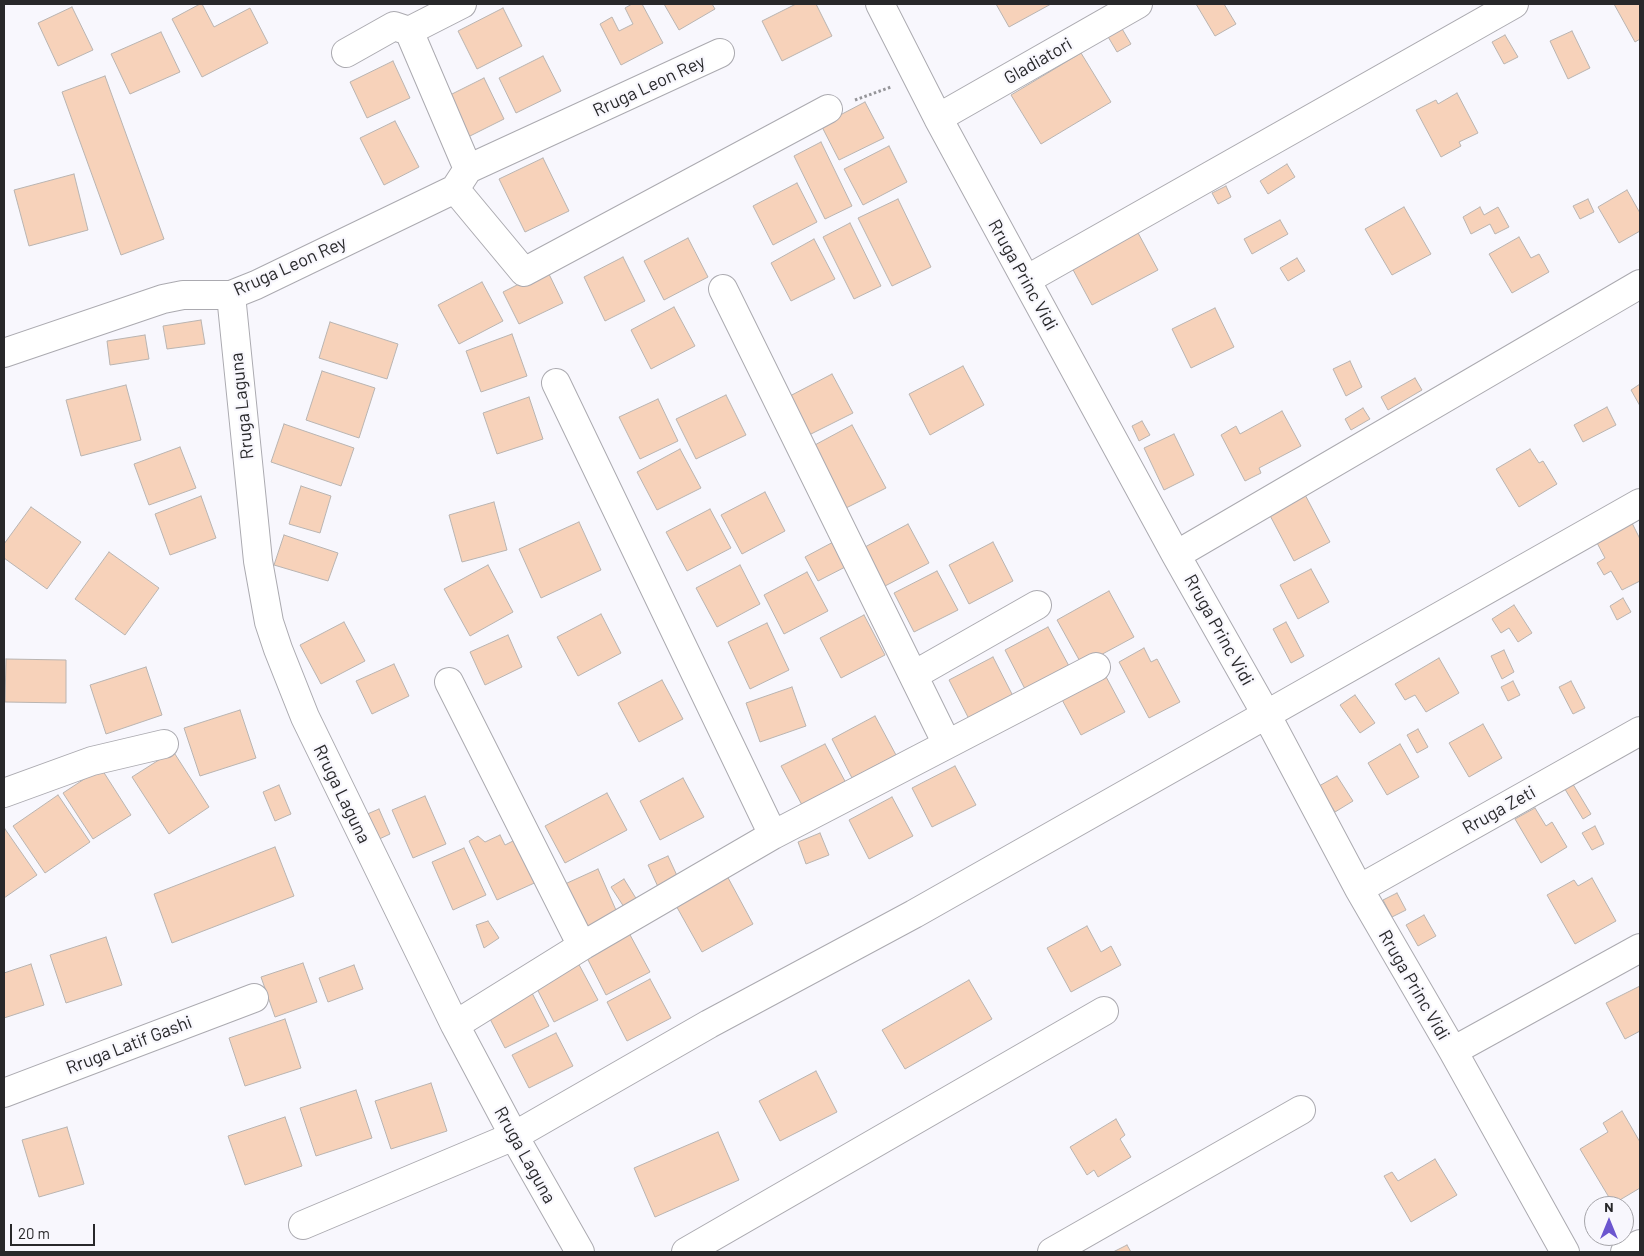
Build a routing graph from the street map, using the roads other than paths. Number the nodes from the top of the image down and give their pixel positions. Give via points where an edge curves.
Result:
1 (462, 4) edge
2 (880, 4) edge
3 (1138, 4) edge
4 (1514, 4) edge
5 (409, 31) junction
6 (346, 53) dead end
7 (720, 53) dead end
8 (828, 110) road end
9 (938, 118) junction
10 (462, 179) junction
11 (1026, 280) junction
12 (1640, 284) edge
13 (723, 289) dead end
14 (231, 295) junction
15 (4, 353) edge
16 (556, 383) dead end
17 (1640, 503) edge
18 (1176, 555) junction
19 (1037, 605) dead end
20 (1096, 667) dead end
21 (914, 675) junction
22 (449, 682) dead end
23 (1266, 714) junction
24 (1640, 731) edge
25 (164, 744) dead end
26 (947, 744) junction
27 (4, 793) edge
28 (773, 835) junction
29 (1358, 889) junction
30 (582, 946) junction
31 (1640, 948) edge
32 (254, 998) dead end
33 (1104, 1011) dead end
34 (455, 1025) junction
35 (1453, 1051) junction
36 (4, 1093) edge
37 (1301, 1110) dead end
38 (514, 1136) junction
39 (304, 1225) dead end
40 (1640, 1244) edge
41 (580, 1252) edge
42 (686, 1252) edge
43 (1052, 1252) edge
44 (1565, 1252) edge
45 (1625, 1252) edge

1 - 5 street
2 - 9 street, Rruga Princ Vidi
3 - 9 street, Gladiatori
4 - 11 street
5 - 6 street via 394,26
5 - 10 street
7 - 10 street, Rruga Leon Rey
8 - 10 street via 524,272
9 - 11 street, Rruga Princ Vidi
10 - 14 street, Rruga Leon Rey
11 - 18 street, Rruga Princ Vidi
12 - 18 street
13 - 21 street
14 - 15 street, Rruga Leon Rey via 184,295 163,299
14 - 34 street, Rruga Laguna via 258,561 269,622 304,717
16 - 28 street
17 - 23 street
18 - 23 street, Rruga Princ Vidi
19 - 21 street
20 - 26 street
21 - 26 street
22 - 30 street
23 - 29 street, Rruga Princ Vidi
23 - 38 street
24 - 29 street, Rruga Zeti
25 - 27 street via 92,761
26 - 28 street
28 - 30 street
29 - 35 street, Rruga Princ Vidi
30 - 34 street
31 - 35 street
32 - 36 street, Rruga Latif Gashi
33 - 42 street
34 - 38 street, Rruga Laguna
35 - 44 street, Rruga Princ Vidi
37 - 43 street
38 - 39 street
38 - 41 street, Rruga Laguna
40 - 45 street

